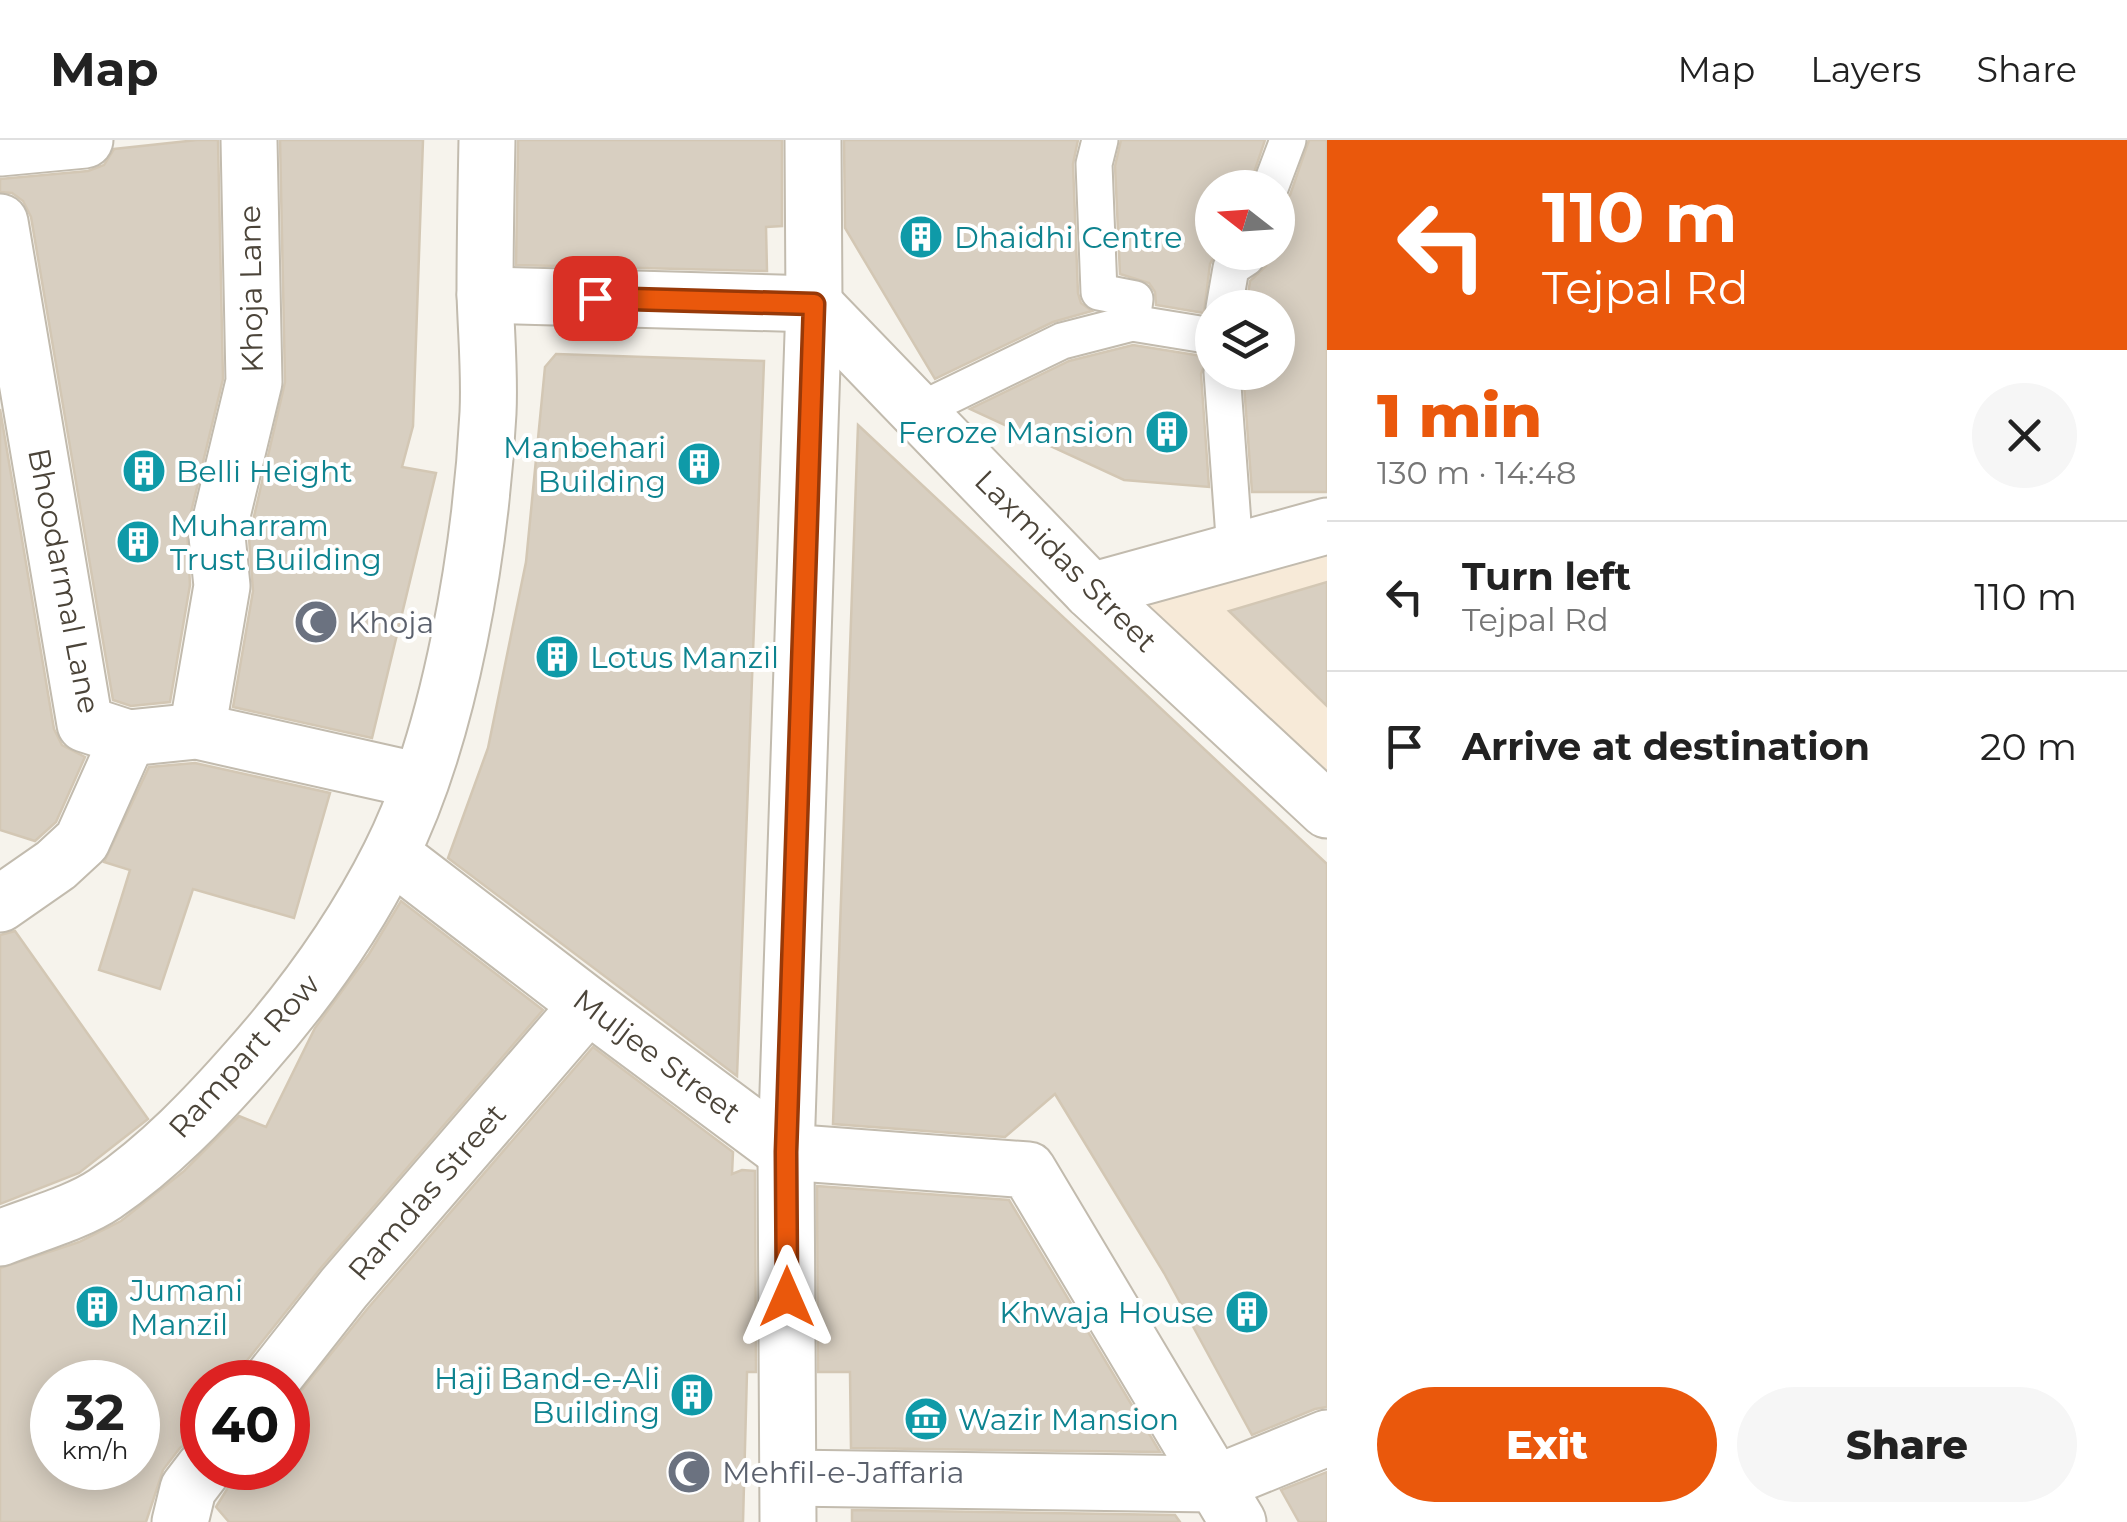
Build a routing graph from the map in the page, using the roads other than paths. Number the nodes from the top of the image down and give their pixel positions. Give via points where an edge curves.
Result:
1 (84, 140) edge
2 (248, 140) edge
3 (486, 140) edge
4 (813, 140) edge
5 (1100, 140) edge
6 (1288, 140) edge
7 (0, 148) edge
8 (1277, 170) edge
9 (0, 222) edge
10 (485, 295) junction
11 (814, 304) junction
12 (1132, 323) junction
13 (1195, 333) edge
14 (1223, 390) edge
15 (918, 411) junction
16 (18, 443) edge
17 (1327, 526) edge
18 (1234, 551) junction
19 (1091, 591) junction
20 (197, 731) junction
21 (128, 738) junction
22 (420, 781) junction
23 (1327, 810) edge
24 (391, 854) junction
25 (4, 893) edge
26 (588, 1006) junction
27 (786, 1152) junction
28 (0, 1238) edge
29 (287, 1360) edge
30 (1327, 1438) edge
31 (188, 1490) edge
32 (788, 1500) edge
33 (1071, 1502) edge
34 (1226, 1503) edge
35 (180, 1522) edge

1 - 7 street
2 - 20 street, Khoja Lane via 254,382 218,536 222,586
3 - 10 street, Rampart Row
4 - 11 street
5 - 12 lane via 1094,164 1099,292 1134,299
6 - 8 lane
9 - 16 street, Bhoodarmal Lane
10 - 11 street
10 - 22 street, Rampart Row via 488,413 480,498 444,702
11 - 15 street, Laxmidas Street
11 - 27 street
12 - 13 lane
12 - 15 lane via 1062,340
14 - 18 lane
15 - 19 street, Laxmidas Street
16 - 21 street, Bhoodarmal Lane via 85,724
17 - 18 street
18 - 19 street
19 - 23 street, Laxmidas Street
20 - 21 street, Bhoodarmal Lane
20 - 22 street, Bhoodarmal Lane
21 - 25 street via 82,841 56,865
22 - 24 street, Rampart Row
24 - 26 street, Muljee Street
24 - 28 street, Rampart Row via 331,957 195,1120 102,1196
26 - 27 street, Muljee Street
26 - 29 street, Ramdas Street
27 - 32 street
27 - 34 street via 1028,1170
30 - 34 street
31 - 35 street
32 - 33 street
33 - 34 street

